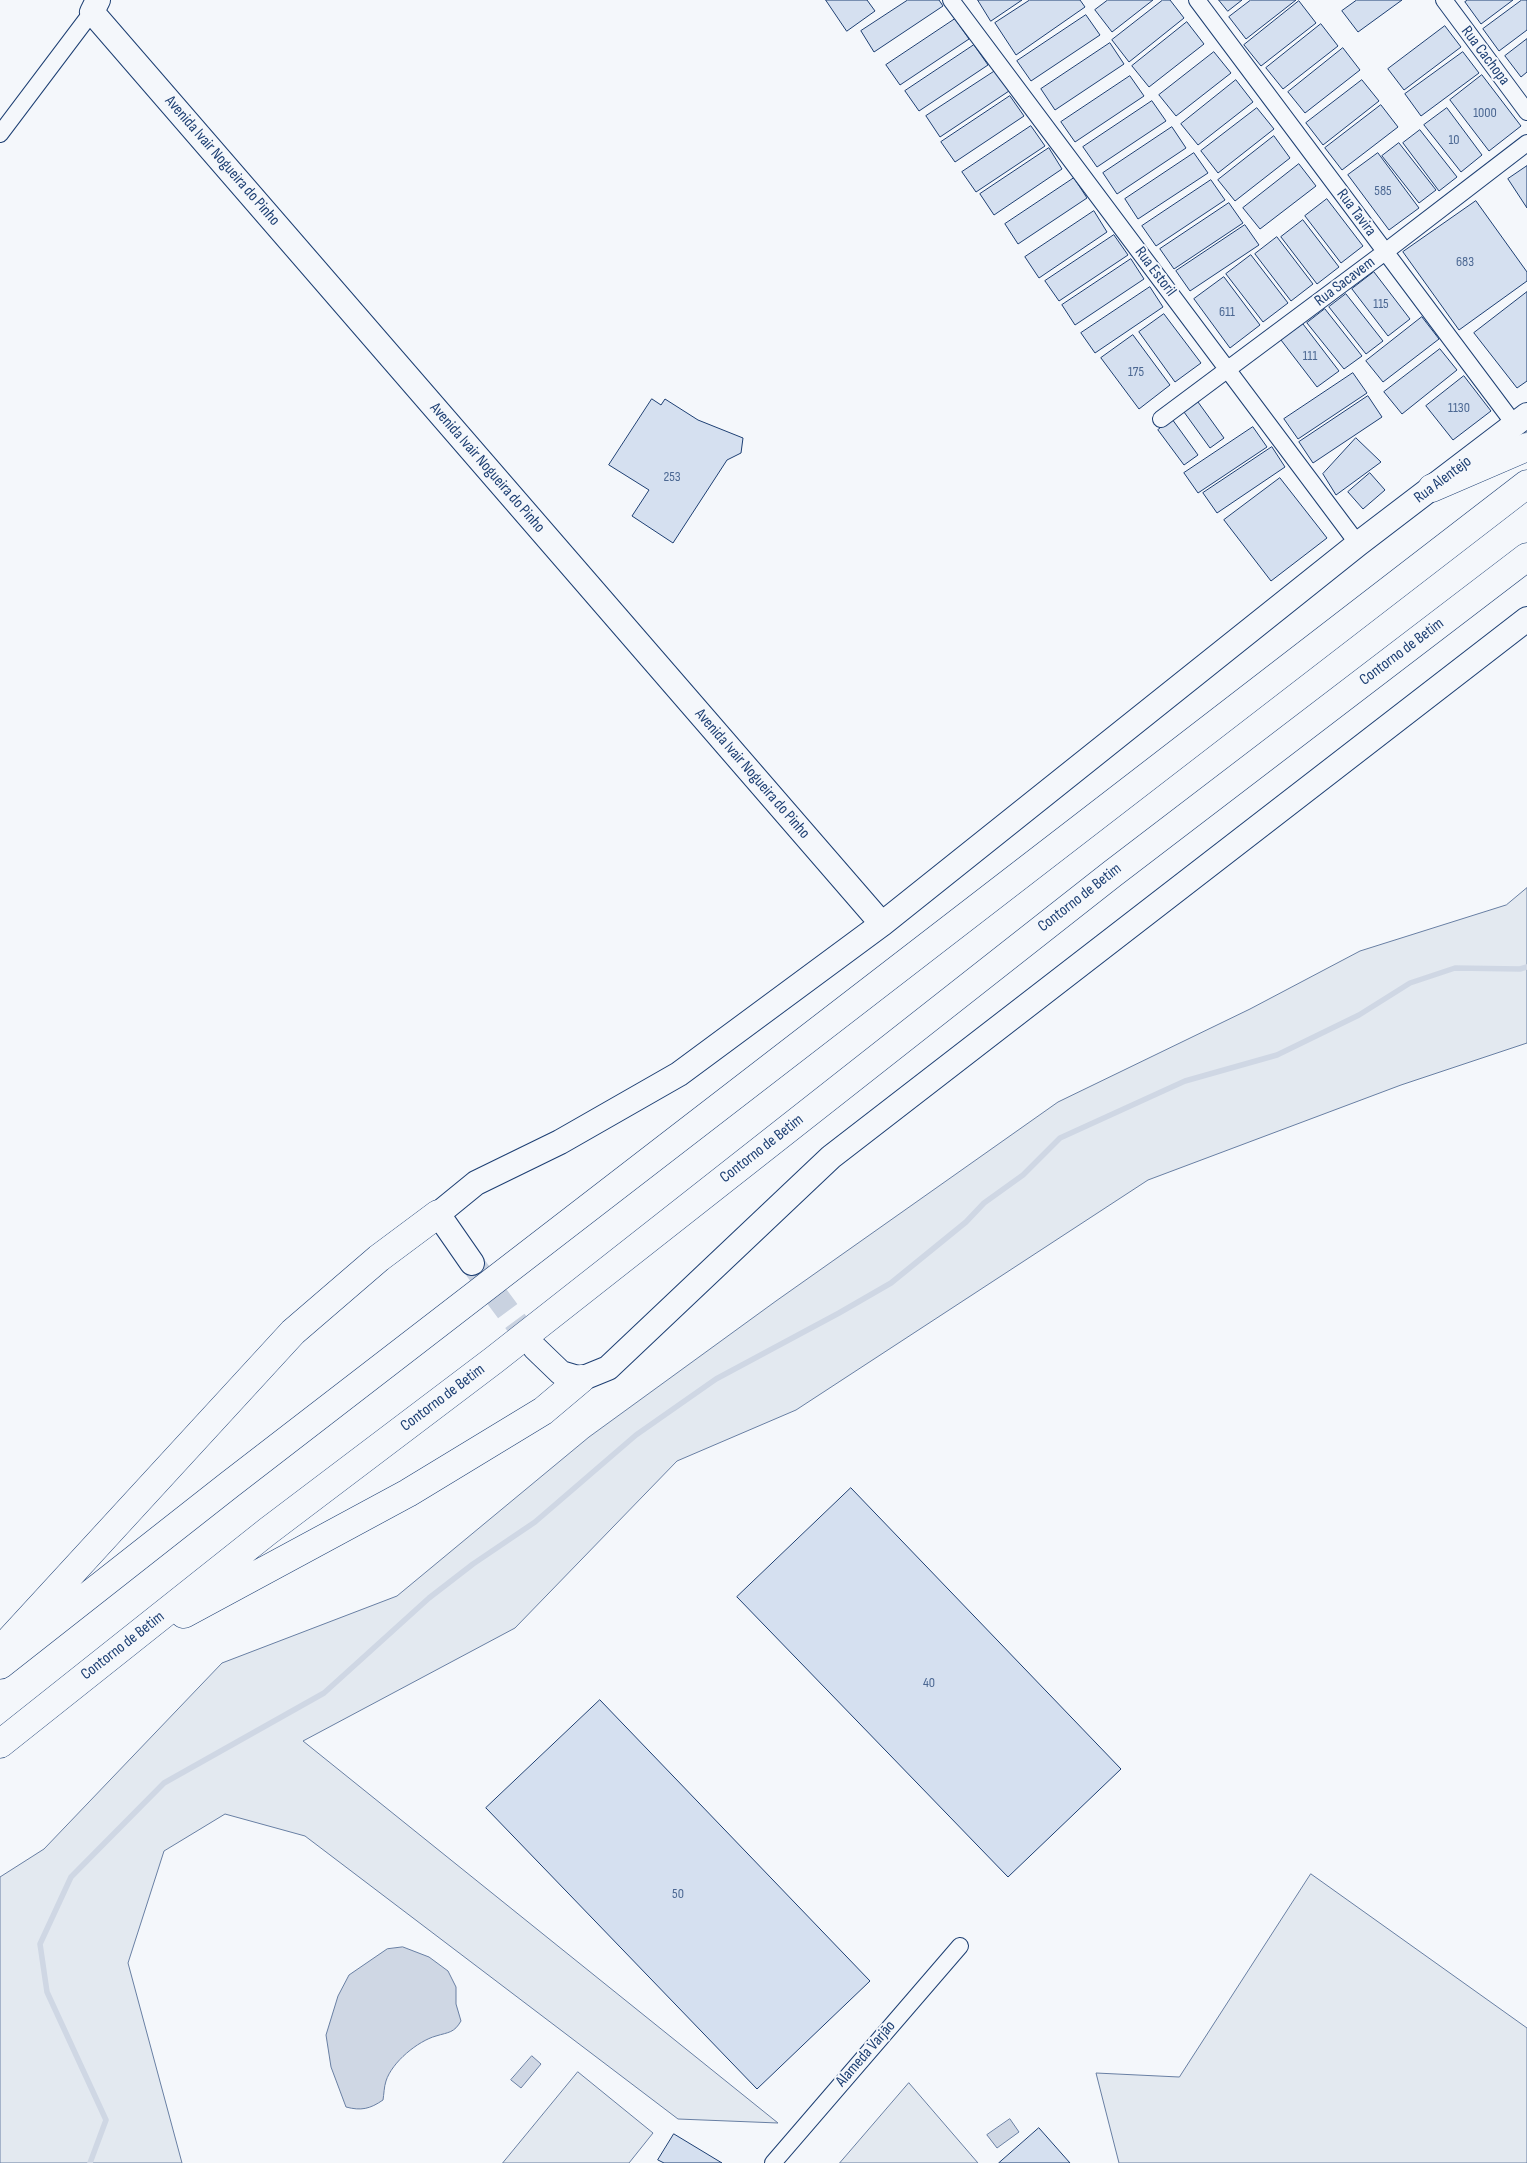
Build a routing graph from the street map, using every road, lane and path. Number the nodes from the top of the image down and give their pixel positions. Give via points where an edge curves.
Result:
1 (951, 0) edge
2 (1197, 0) edge
3 (1444, 0) edge
4 (95, 6) edge
5 (1527, 112) edge
6 (0, 134) edge
7 (1527, 143) edge
8 (1385, 252) junction
9 (1228, 369) junction
10 (1161, 419) dead end
11 (1523, 429) edge
12 (1527, 484) edge
13 (1432, 488) joint
14 (1358, 544) junction
15 (1527, 557) edge
16 (1527, 618) edge
17 (882, 924) junction
18 (438, 1214) junction
19 (472, 1263) tunnel mouth
20 (534, 1348) tunnel mouth
21 (581, 1379) junction
22 (121, 1648) junction
23 (0, 1651) edge
24 (0, 1665) edge
25 (0, 1744) edge
26 (960, 1946) dead end
27 (773, 2163) edge

1 - 9 street, Rua Estoril
2 - 8 street, Rua Tavira
3 - 5 street, Rua Cachopa
4 - 6 street
4 - 17 street, Avenida Ivair Nogueira do Pinho
7 - 8 street, Rua Sacavem
8 - 9 street, Rua Sacavem
8 - 11 street, Rua Tavira
9 - 10 street, Rua Sacavem
9 - 14 street, Rua Estoril
11 - 13 highway
12 - 24 highway
13 - 14 street, Rua Alentejo
14 - 17 street, Rua Alentejo
15 - 22 highway, Contorno de Betim via 1112,874 494,1360 268,1531
16 - 21 street via 831,1157 608,1368
17 - 18 street, Rua Alentejo via 679,1074 560,1142 476,1183
18 - 19 street
18 - 23 highway via 379,1258 293,1332
20 - 21 street via 560,1373
21 - 22 highway via 543,1411 408,1493
22 - 25 highway, Contorno de Betim
26 - 27 street, Alameda Varjão

